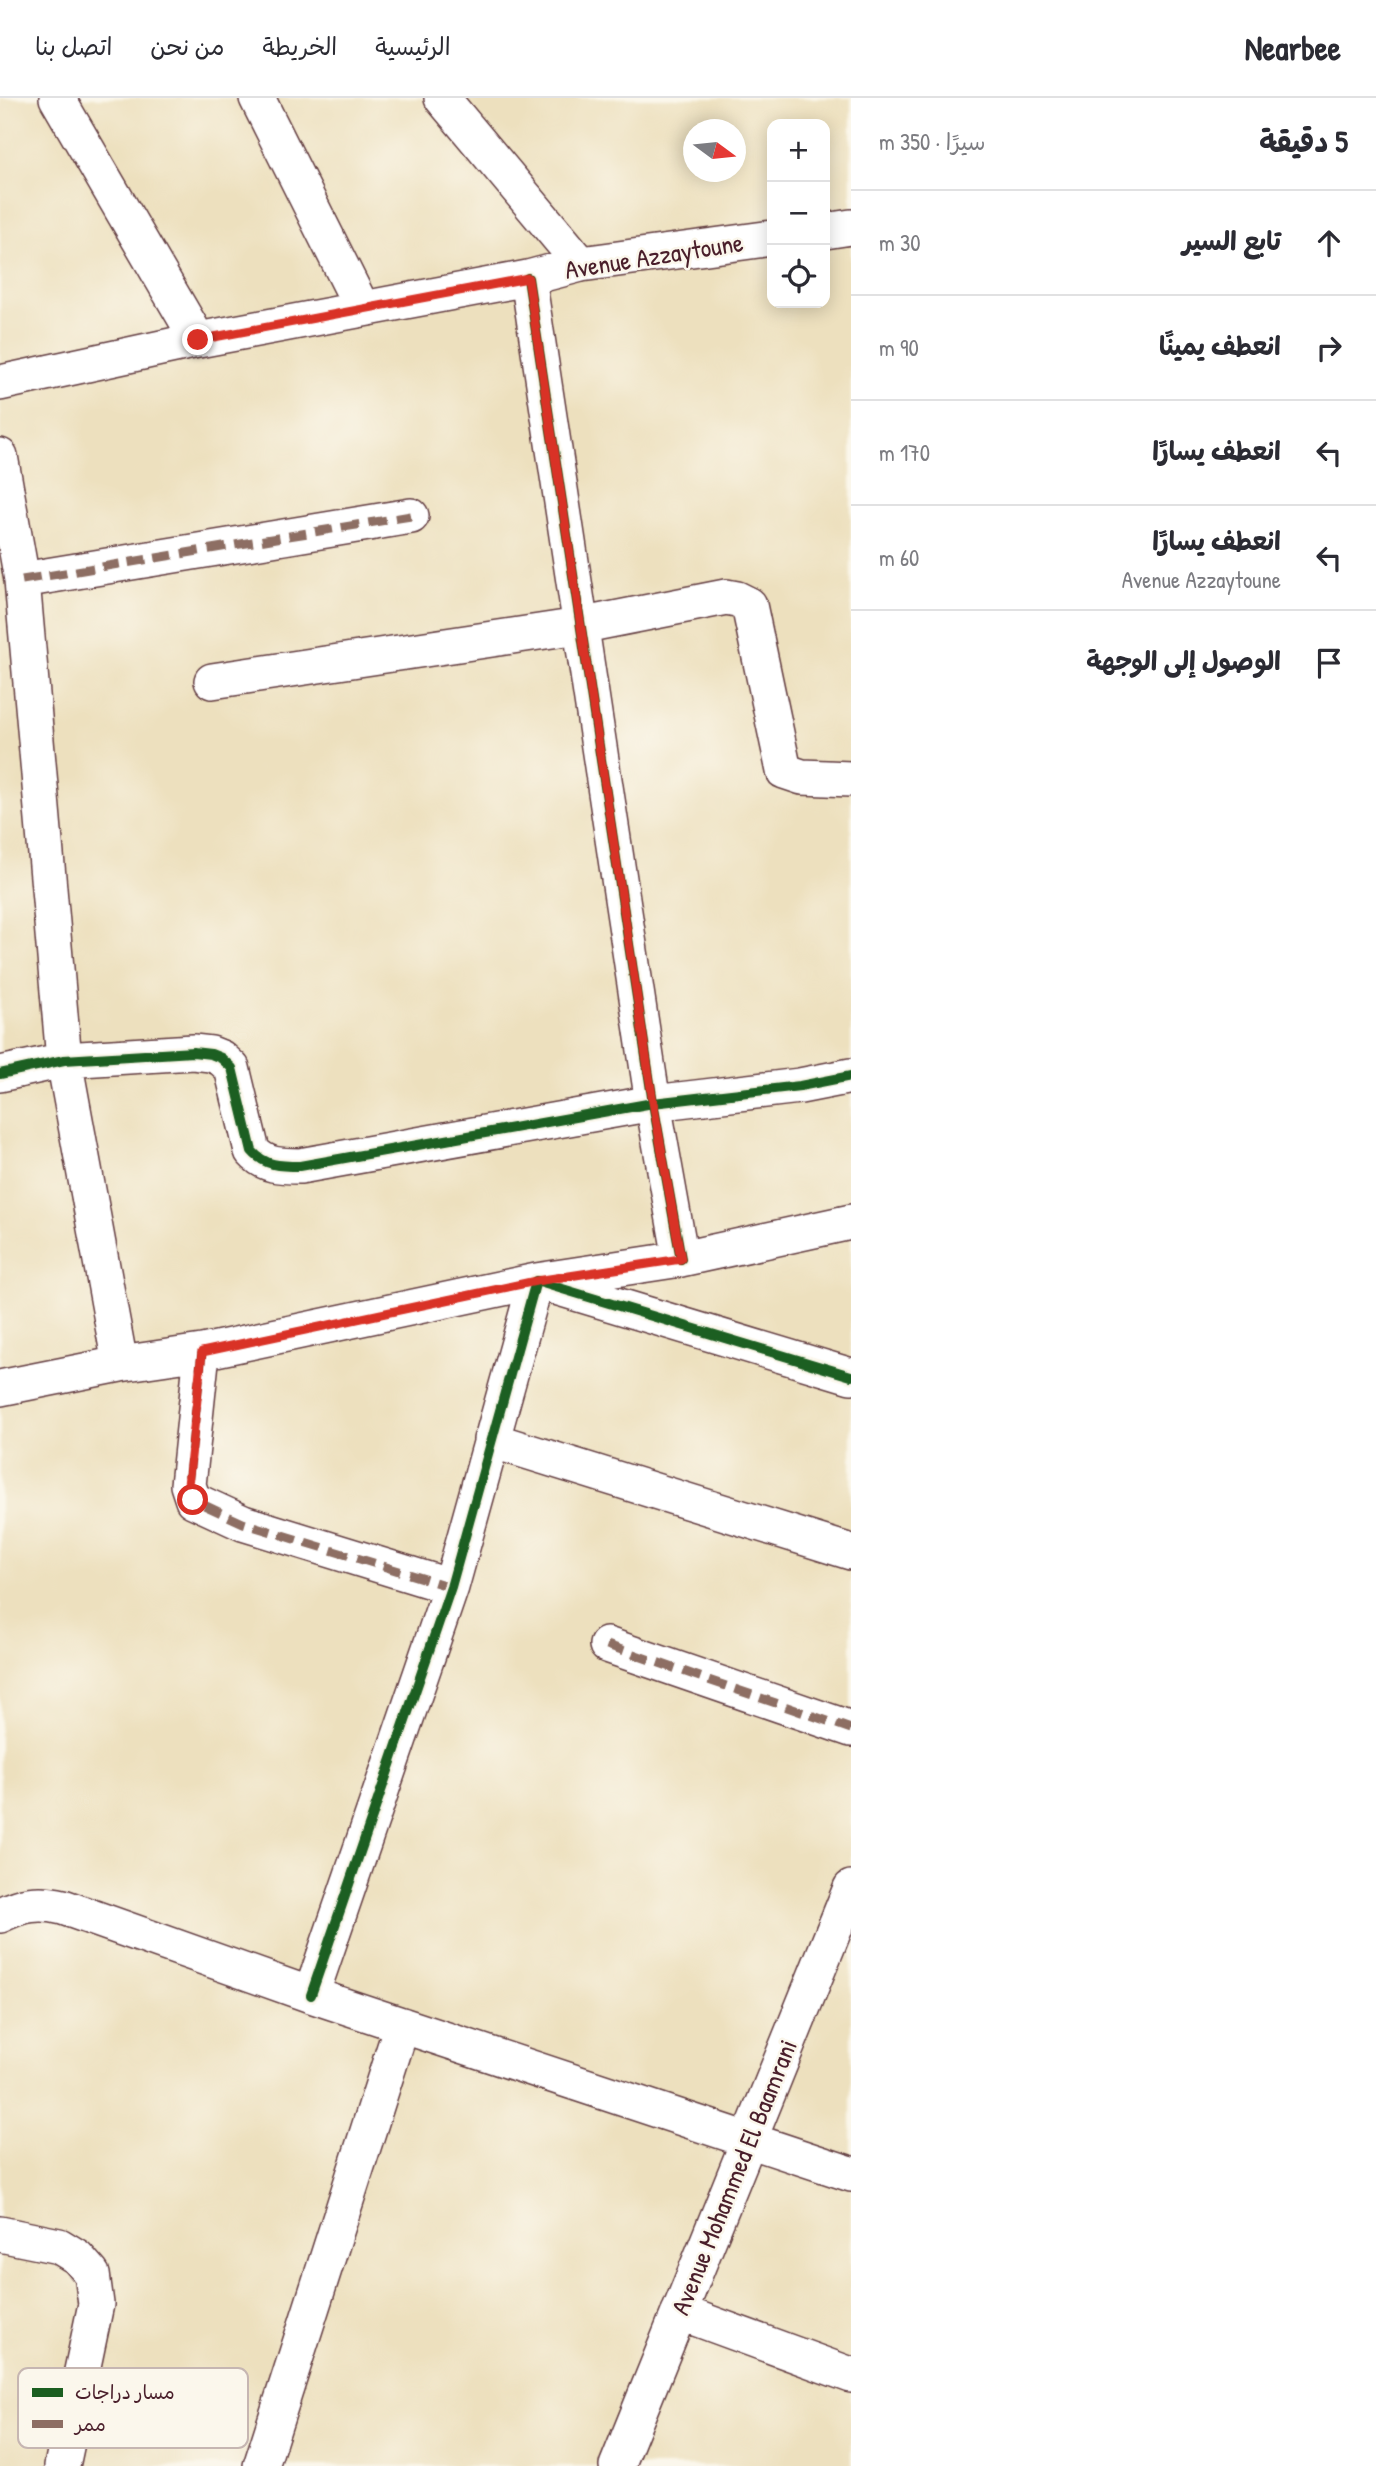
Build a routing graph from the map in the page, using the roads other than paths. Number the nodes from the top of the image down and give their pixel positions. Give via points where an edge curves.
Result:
1 (57, 98) edge
2 (257, 98) edge
3 (442, 98) edge
4 (851, 227) edge
5 (830, 230) edge
6 (767, 239) edge
7 (581, 264) junction
8 (528, 278) junction
9 (362, 308) junction
10 (198, 340) junction
11 (0, 383) edge
12 (0, 456) edge
13 (411, 516) dead end
14 (22, 580) junction
15 (579, 626) junction
16 (212, 681) dead end
17 (851, 779) edge
18 (64, 1060) junction
19 (0, 1074) edge
20 (851, 1076) edge
21 (653, 1102) junction
22 (851, 1222) edge
23 (681, 1259) junction
24 (536, 1281) junction
25 (202, 1352) junction
26 (120, 1364) junction
27 (851, 1376) edge
28 (0, 1388) edge
29 (491, 1440) junction
30 (851, 1552) edge
31 (451, 1587) junction
32 (607, 1645) dead end
33 (851, 1729) edge
34 (851, 1888) edge
35 (0, 1915) edge
36 (311, 1995) junction
37 (402, 2025) junction
38 (748, 2140) junction
39 (851, 2174) edge
40 (0, 2234) edge
41 (679, 2312) junction
42 (83, 2368) edge
43 (851, 2375) edge
44 (66, 2448) edge
45 (62, 2466) edge
46 (261, 2466) edge
47 (617, 2466) edge

1 - 10 street
2 - 9 street
3 - 7 street
4 - 5 street
6 - 7 street, Avenue Azzaytoune
7 - 8 street, Avenue Azzaytoune
8 - 9 street, Avenue Azzaytoune
8 - 15 street
9 - 10 street, Avenue Azzaytoune
10 - 11 street, Avenue Azzaytoune
12 - 14 street
13 - 14 street
14 - 18 street
15 - 16 street
15 - 17 street via 726,597 749,605 784,771 802,777
15 - 21 street
18 - 19 street
18 - 21 street via 193,1052 221,1058 232,1069 251,1151 260,1161 278,1166 299,1166
18 - 26 street
20 - 21 street
21 - 23 street
22 - 23 street
23 - 24 street
24 - 25 street
24 - 27 street
24 - 29 street
25 - 26 street
25 - 31 street via 188,1485 193,1500 243,1522
26 - 28 street
29 - 30 street
29 - 31 street
31 - 36 street
32 - 33 street
34 - 38 street, Avenue Mohammed El Baamrani
35 - 36 street via 32,1903 48,1903
36 - 37 street
37 - 38 street
37 - 46 street
38 - 39 street
38 - 41 street, Avenue Mohammed El Baamrani
40 - 42 street via 59,2246 78,2257 92,2274 96,2304
41 - 43 street
41 - 47 street, Avenue Mohammed El Baamrani
44 - 45 street

